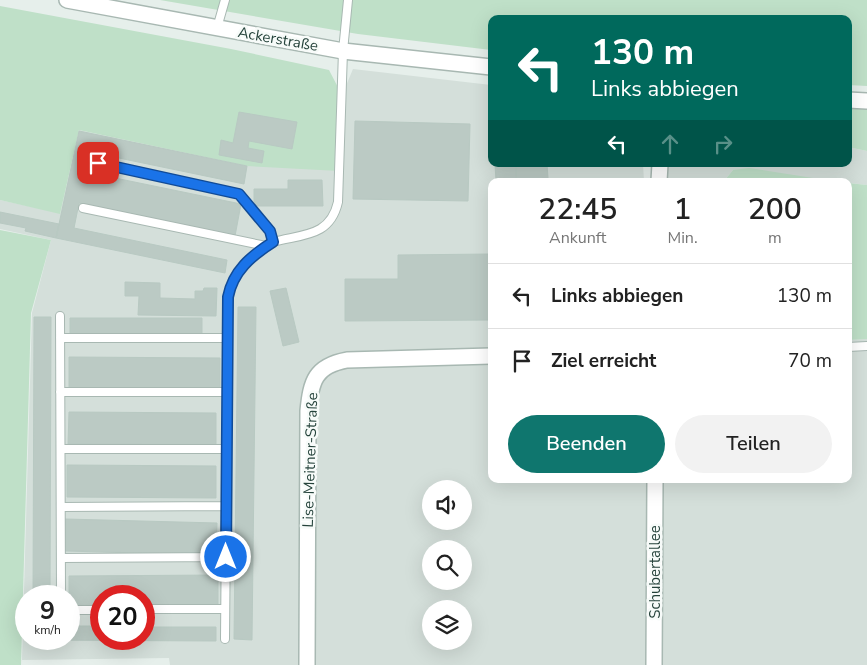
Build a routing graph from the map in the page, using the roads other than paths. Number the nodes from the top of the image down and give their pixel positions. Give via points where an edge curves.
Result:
1 (67, 0) edge
2 (225, 0) edge
3 (348, 0) edge
4 (217, 28) junction
5 (343, 50) junction
6 (488, 67) edge
7 (852, 100) edge
8 (867, 101) edge
9 (98, 163) dead end
10 (83, 208) dead end
11 (269, 244) junction
12 (60, 316) dead end
13 (60, 338) junction
14 (228, 338) junction
15 (867, 346) edge
16 (852, 347) edge
17 (488, 356) edge
18 (60, 392) junction
19 (227, 392) junction
20 (60, 449) junction
21 (226, 449) junction
22 (655, 483) edge
23 (226, 506) junction
24 (61, 507) junction
25 (226, 557) junction
26 (61, 558) junction
27 (61, 585) edge
28 (225, 609) junction
29 (155, 610) edge
30 (224, 640) dead end
31 (307, 665) edge
32 (654, 665) edge

1 - 4 street, Ackerstraße
2 - 4 lane
3 - 5 lane
4 - 5 street, Ackerstraße
5 - 6 street, Ackerstraße
5 - 11 lane via 336,213 322,228
7 - 8 street
9 - 11 lane via 239,194 270,231
10 - 11 lane
11 - 14 lane via 242,267 231,282
12 - 13 lane
13 - 14 lane
13 - 18 lane
14 - 19 lane
15 - 16 lane
17 - 31 street, Lise-Meitner-Straße via 346,360 325,367 316,376 310,390 308,411
18 - 19 lane
18 - 20 lane
19 - 21 lane
20 - 21 lane
20 - 24 lane
21 - 23 lane
22 - 32 street, Schubertallee
23 - 24 lane
23 - 25 lane
24 - 26 lane
25 - 26 lane
25 - 28 lane
26 - 27 lane
28 - 29 lane
28 - 30 lane

